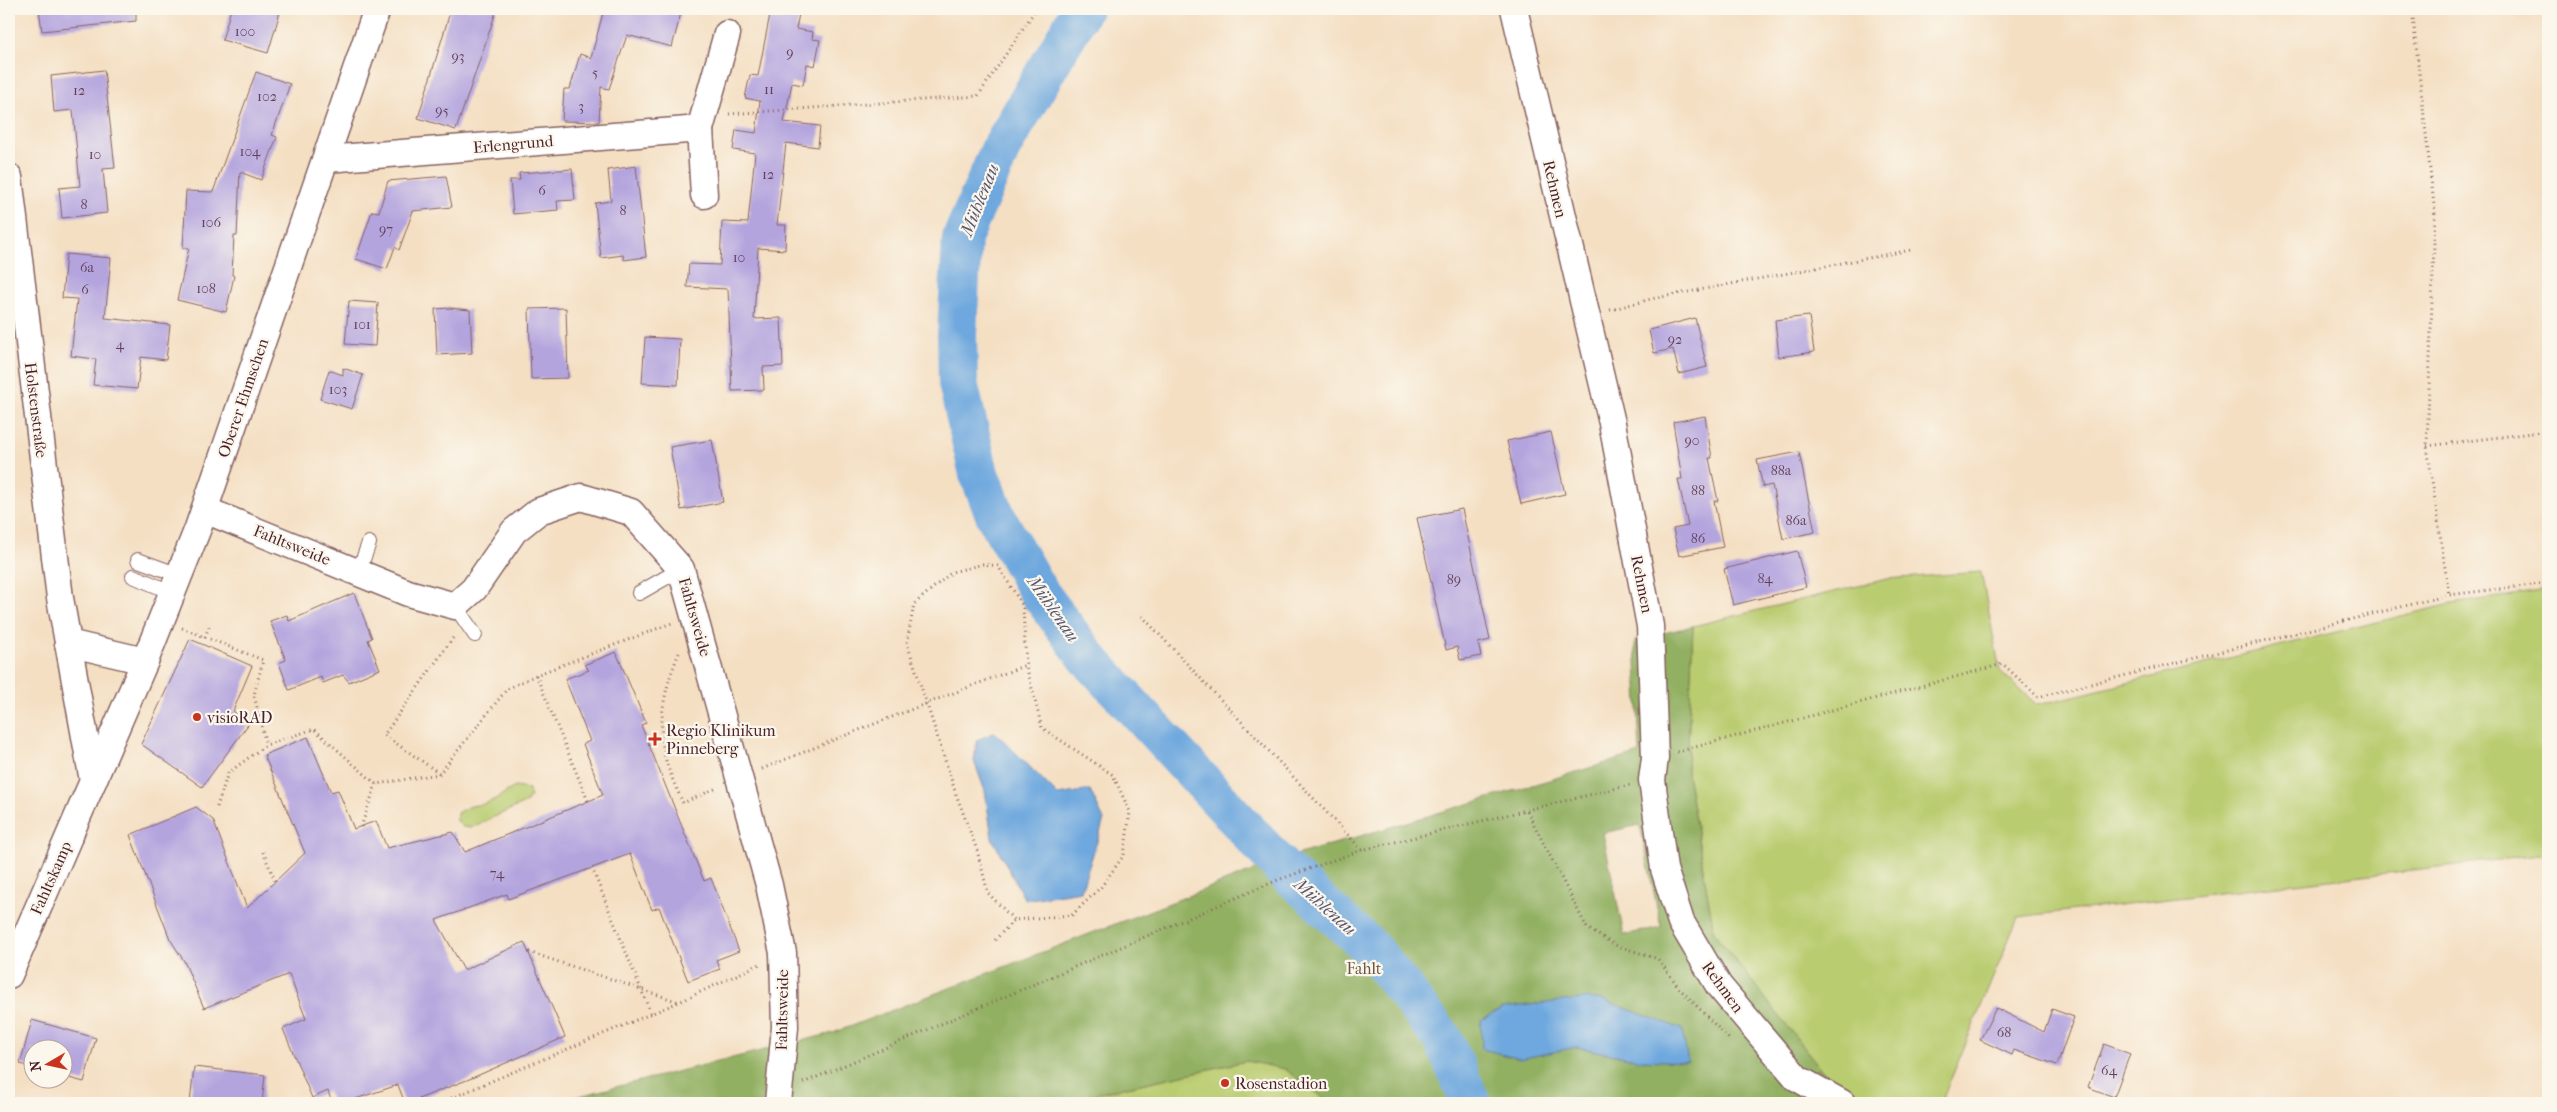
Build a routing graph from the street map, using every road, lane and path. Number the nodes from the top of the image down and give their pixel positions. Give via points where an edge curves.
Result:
1 (377, 9) edge
2 (1036, 9) edge
3 (1514, 9) edge
4 (2412, 9) edge
5 (727, 34) dead end
6 (702, 122) junction
7 (327, 159) junction
8 (9, 177) edge
9 (704, 195) dead end
10 (1911, 250) dead end
11 (1585, 316) junction
12 (2548, 431) edge
13 (2428, 446) junction
14 (205, 510) junction
15 (369, 543) dead end
16 (138, 560) dead end
17 (681, 569) junction
18 (358, 573) junction
19 (133, 576) dead end
20 (2548, 583) edge
21 (175, 584) junction
22 (639, 593) dead end
23 (2449, 595) junction
24 (460, 614) junction
25 (695, 615) junction
26 (1142, 616) dead end
27 (162, 620) junction
28 (210, 624) dead end
29 (475, 635) dead end
30 (205, 637) junction
31 (68, 643) junction
32 (680, 652) dead end
33 (145, 661) junction
34 (1026, 664) junction
35 (536, 675) junction
36 (926, 704) junction
37 (266, 745) junction
38 (1653, 769) junction
39 (439, 774) junction
40 (740, 779) junction
41 (93, 782) junction
42 (376, 784) junction
43 (588, 801) dead end
44 (217, 807) dead end
45 (1527, 811) junction
46 (361, 827) dead end
47 (1362, 850) junction
48 (263, 852) dead end
49 (592, 868) dead end
50 (276, 883) dead end
51 (1014, 920) junction
52 (996, 940) dead end
53 (529, 952) dead end
54 (783, 952) junction
55 (9, 975) edge
56 (641, 990) junction
57 (680, 1002) junction
58 (651, 1014) junction
59 (1736, 1045) dead end
60 (778, 1099) edge
61 (442, 1102) dead end
62 (1842, 1103) edge

1 - 7 street, Oberer Ehmschen
2 - 6 path via 978,96
3 - 11 street, Rehmen
4 - 13 path via 2435,214
5 - 6 street
6 - 7 street, Erlengrund
6 - 9 street
7 - 14 street, Oberer Ehmschen
8 - 31 street, Holstenstraße via 21,292
10 - 11 path via 1651,299
11 - 38 street, Rehmen via 1612,423 1650,626
12 - 13 path
13 - 23 path
14 - 18 street, Fahltsweide
14 - 21 street, Oberer Ehmschen
15 - 18 lane
16 - 21 lane
17 - 22 lane
17 - 24 street, Fahltsweide via 631,512 581,496 539,511 514,531
17 - 25 street, Fahltsweide
18 - 24 street, Fahltsweide
19 - 21 lane
20 - 23 path
21 - 27 street, Oberer Ehmschen
23 - 38 path via 2038,697 2003,664
24 - 29 lane
24 - 39 path via 384,735
25 - 35 path
25 - 40 street, Fahltsweide
26 - 47 path
27 - 30 path
27 - 33 street, Oberer Ehmschen
28 - 30 path
30 - 37 path via 263,660 254,695
31 - 33 street
31 - 41 street, Holstenstraße
32 - 40 path via 672,670 661,716 664,752 683,803
33 - 41 street, Oberer Ehmschen
34 - 36 path
34 - 36 path via 1023,606 998,566 983,564 952,572 914,604 907,642
34 - 51 path via 1042,728 1113,775 1130,812 1124,855 1101,887 1072,915
35 - 39 path via 507,689
35 - 43 path
36 - 40 path
36 - 51 path via 978,850 988,893
37 - 42 path via 314,729
37 - 44 path via 228,773
38 - 45 path
38 - 62 street, Rehmen via 1664,869 1681,922 1719,986 1796,1078
39 - 42 path
40 - 54 street, Fahltsweide via 769,885
41 - 55 street, Fahltskamp
42 - 46 path
45 - 47 path
45 - 59 path via 1587,928 1615,945 1658,959 1680,989
47 - 60 path via 1278,880
48 - 50 path
49 - 56 path
51 - 52 path
53 - 56 path
54 - 57 path
54 - 60 street, Fahltsweide via 785,1027
56 - 57 path
56 - 58 path
57 - 58 path
58 - 61 path

